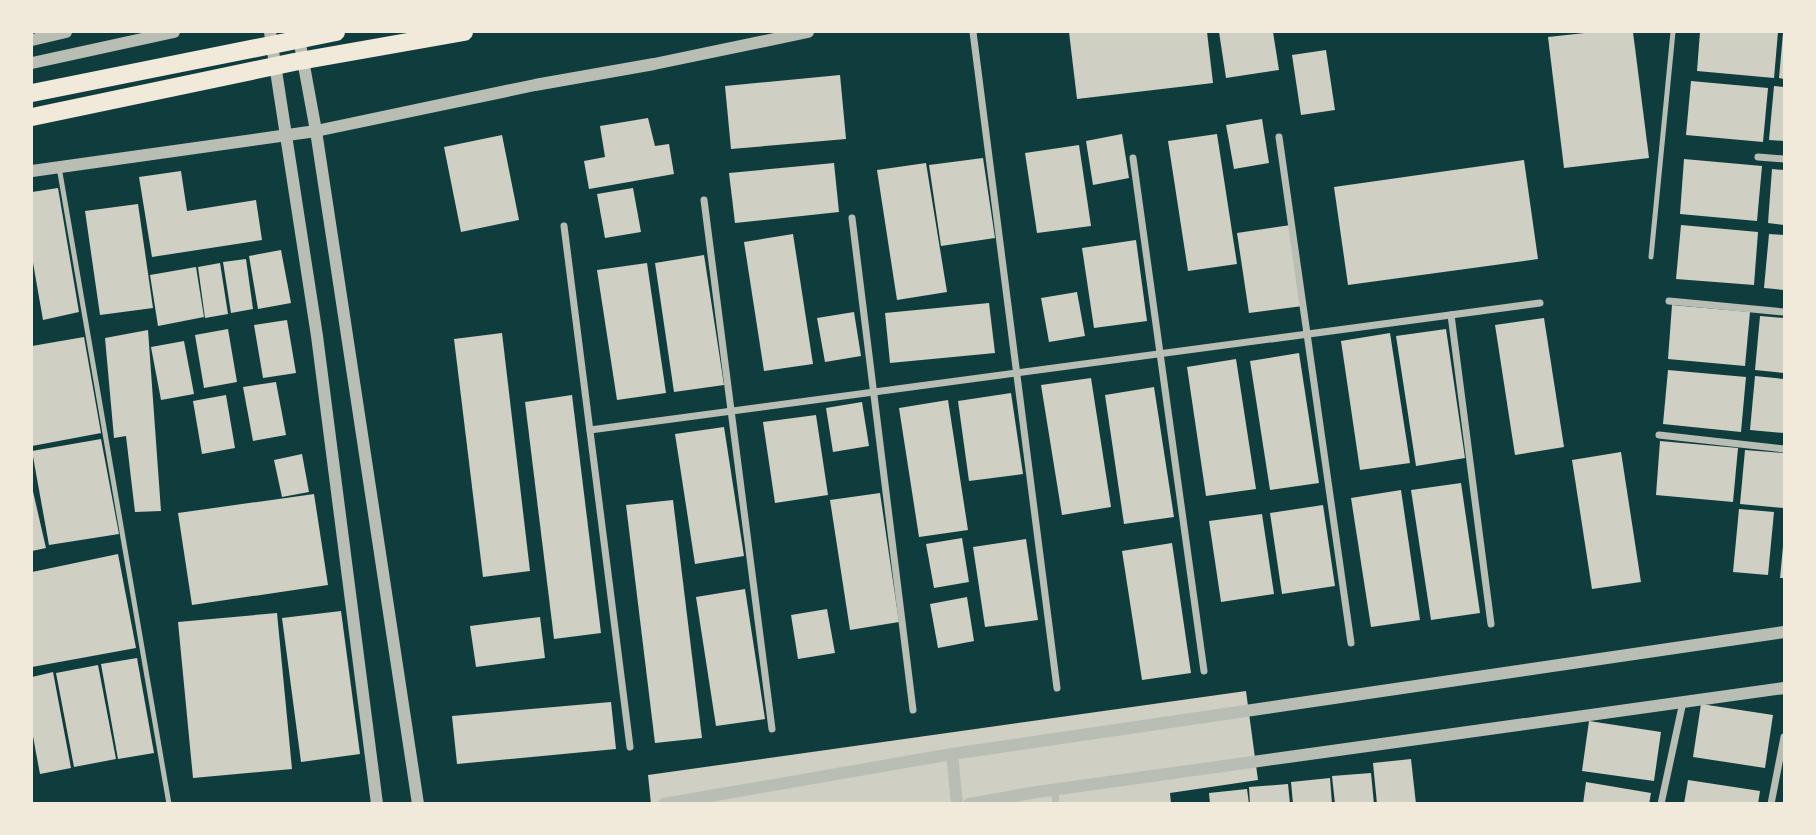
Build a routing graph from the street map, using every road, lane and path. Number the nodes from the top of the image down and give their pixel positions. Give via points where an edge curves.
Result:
1 (66, 32) edge
2 (174, 32) edge
3 (270, 32) edge
4 (298, 32) edge
5 (335, 32) edge
6 (464, 32) edge
7 (808, 32) edge
8 (973, 32) edge
9 (1673, 32) edge
10 (32, 40) edge
11 (32, 63) edge
12 (32, 93) edge
13 (32, 117) edge
14 (316, 131) junction
15 (287, 136) junction
16 (1279, 137) dead end
17 (1758, 157) dead end
18 (1133, 158) dead end
19 (1784, 159) edge
20 (59, 167) junction
21 (32, 171) edge
22 (704, 200) dead end
23 (852, 218) dead end
24 (564, 226) dead end
25 (1651, 257) dead end
26 (1669, 301) dead end
27 (1540, 303) dead end
28 (1784, 312) edge
29 (1451, 315) junction
30 (1307, 334) junction
31 (1161, 354) junction
32 (1017, 373) junction
33 (874, 392) junction
34 (731, 412) junction
35 (590, 430) junction
36 (1659, 435) dead end
37 (1784, 449) edge
38 (1491, 624) dead end
39 (1784, 632) edge
40 (1351, 643) dead end
41 (1204, 671) dead end
42 (1057, 688) dead end
43 (1784, 688) edge
44 (1683, 702) junction
45 (914, 710) dead end
46 (772, 729) dead end
47 (1784, 737) edge
48 (630, 747) dead end
49 (951, 754) junction
50 (1056, 797) edge
51 (169, 803) edge
52 (377, 803) edge
53 (418, 803) edge
54 (664, 803) edge
55 (957, 803) edge
56 (969, 803) edge
57 (1661, 803) edge
58 (1771, 803) edge

1 - 10 street
2 - 11 street
3 - 15 street
4 - 14 street
5 - 12 main road
6 - 13 main road
7 - 14 street
8 - 32 street
9 - 25 lane
14 - 15 street
14 - 53 street
15 - 20 street
15 - 52 street
16 - 30 street
17 - 19 street
18 - 31 street
20 - 21 street
20 - 51 lane
22 - 34 street
23 - 33 street
24 - 35 street
26 - 28 street
27 - 29 street
29 - 30 street
29 - 38 street
30 - 31 street
30 - 40 street
31 - 32 street
31 - 41 street
32 - 33 street
32 - 42 street
33 - 34 street
33 - 45 street
34 - 35 street
34 - 46 street
35 - 48 street
36 - 37 street
39 - 49 street
43 - 44 street
44 - 50 street
44 - 57 street
47 - 58 street
49 - 54 street
49 - 55 street
50 - 56 street

